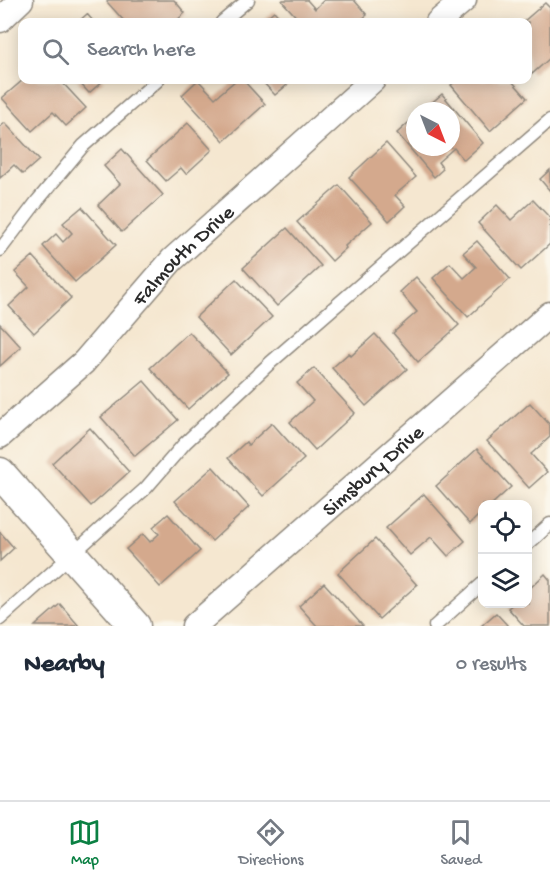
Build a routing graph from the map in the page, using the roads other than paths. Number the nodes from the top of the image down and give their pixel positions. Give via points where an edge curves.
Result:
1 (21, 0) edge
2 (248, 0) edge
3 (464, 0) edge
4 (227, 18) edge
5 (443, 18) edge
6 (0, 20) edge
7 (153, 84) edge
8 (369, 84) edge
9 (550, 120) edge
10 (0, 250) edge
11 (550, 314) edge
12 (0, 436) edge
13 (0, 472) edge
14 (550, 524) edge
15 (532, 540) edge
16 (72, 554) junction
17 (478, 588) edge
18 (0, 620) edge
19 (135, 626) edge
20 (194, 626) edge
21 (435, 626) edge

1 - 6 street
2 - 4 lane
3 - 5 street
7 - 10 lane via 83,146
8 - 12 street, Falmouth Drive via 172,260 84,362
9 - 16 lane via 270,363 185,443 146,488
11 - 20 street, Simsbury Drive
13 - 16 street
14 - 15 lane
16 - 18 lane
16 - 19 street
17 - 21 lane

